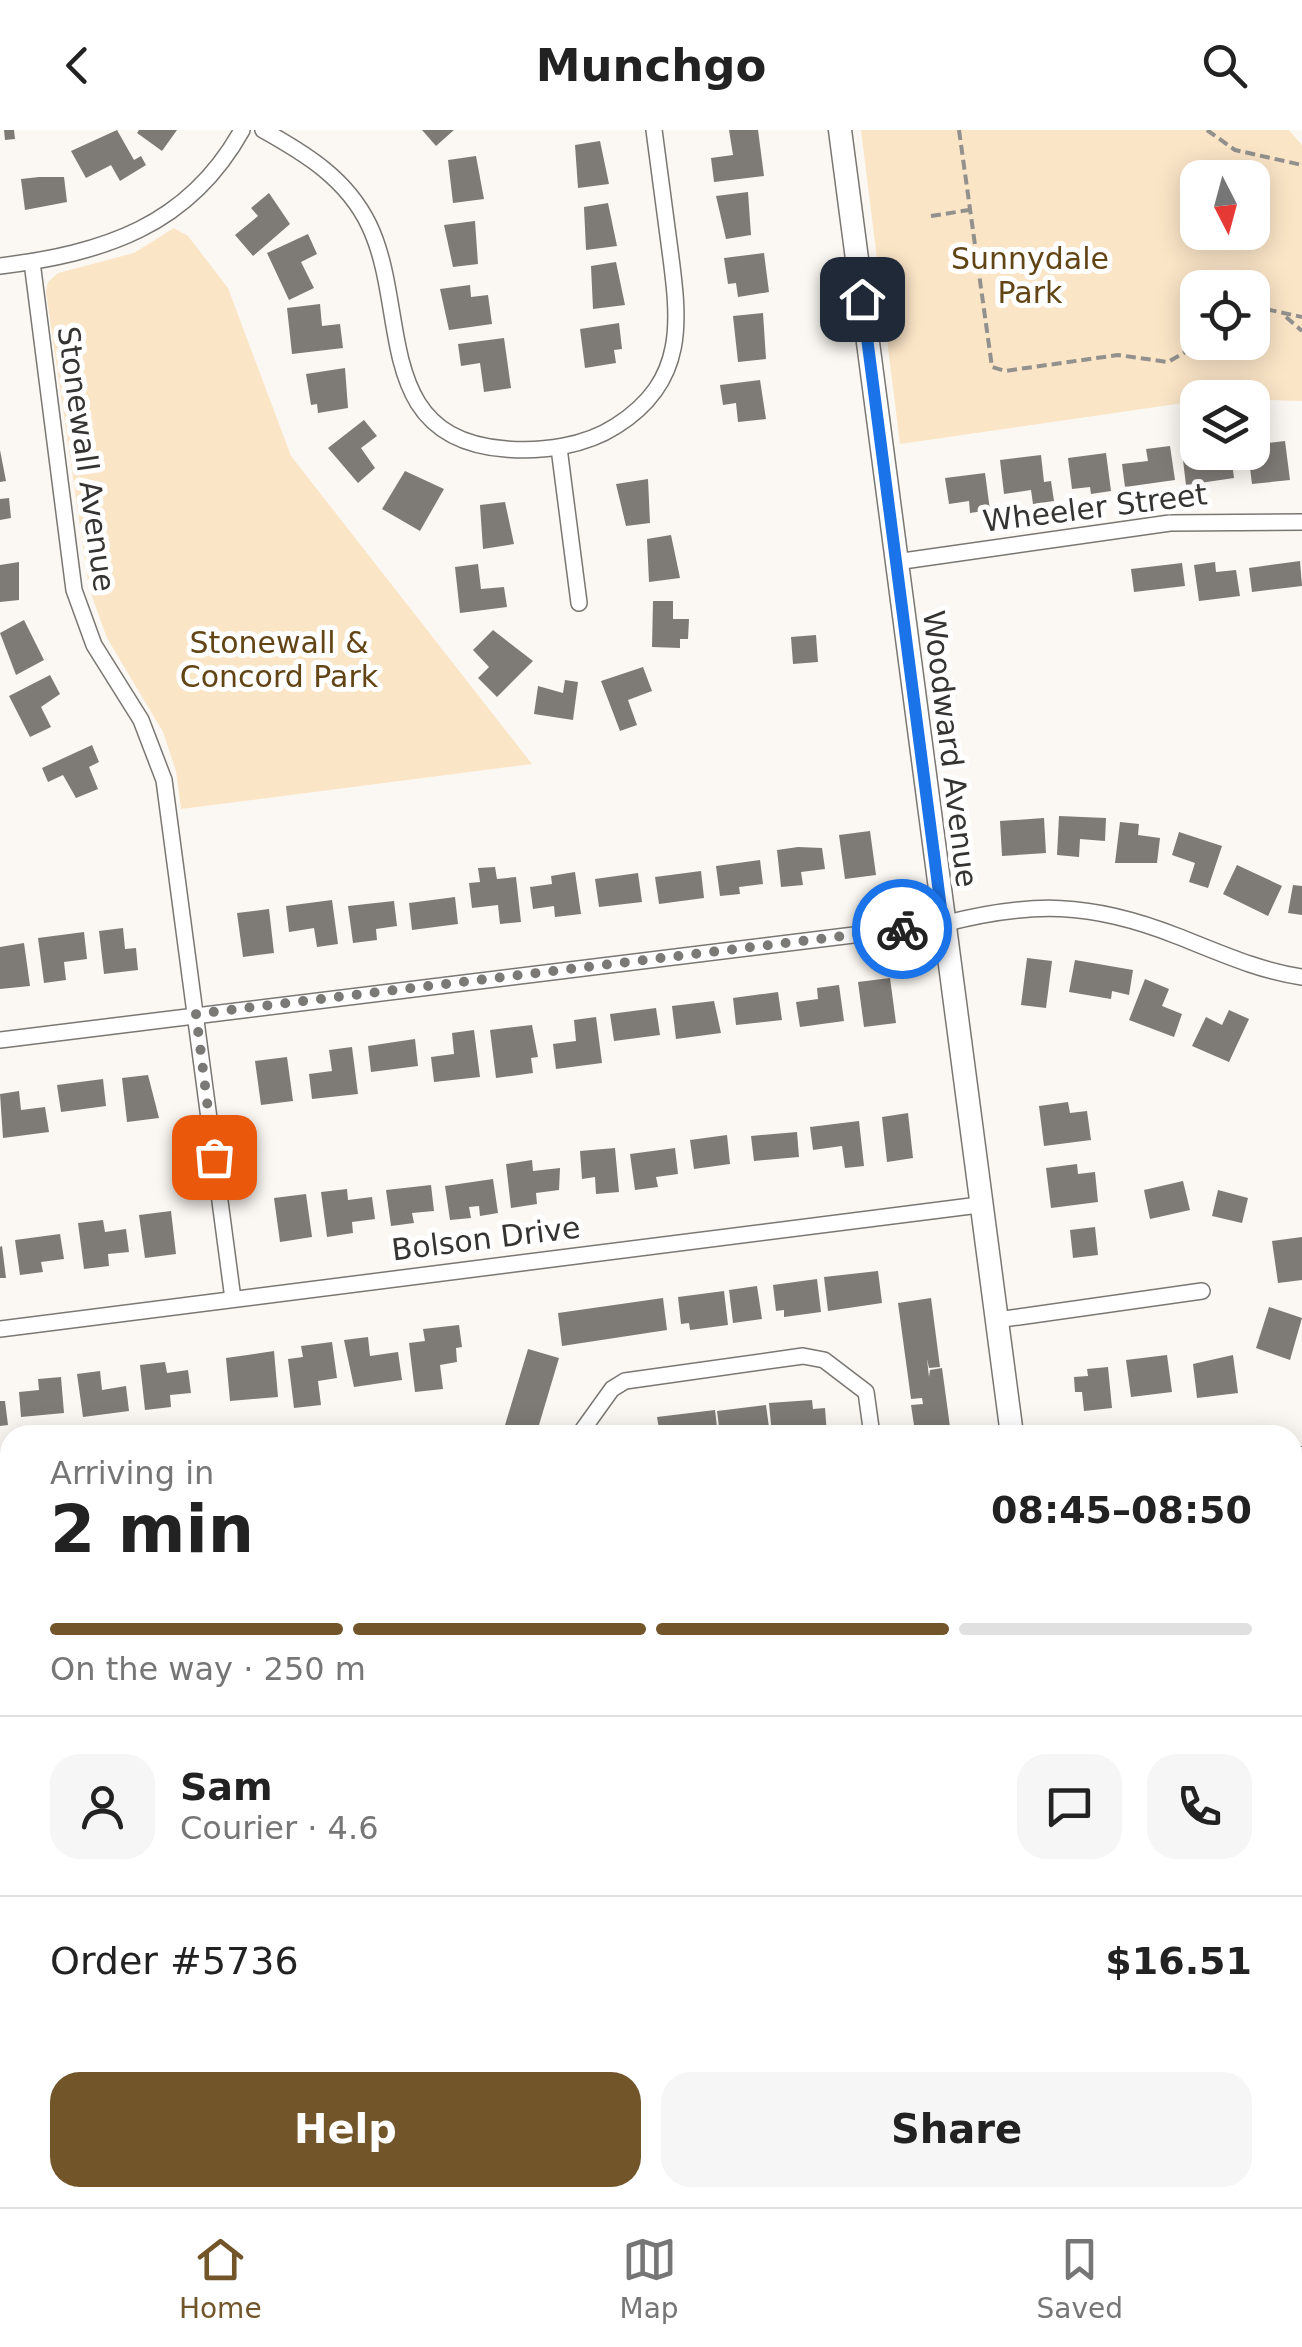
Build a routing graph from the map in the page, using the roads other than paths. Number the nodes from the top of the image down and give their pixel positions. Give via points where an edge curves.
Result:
1 (242, 130) edge
2 (263, 130) edge
3 (654, 130) edge
4 (840, 130) edge
5 (32, 262) junction
6 (0, 266) edge
7 (559, 448) junction
8 (1302, 522) edge
9 (896, 562) junction
10 (580, 603) dead end
11 (943, 924) junction
12 (1302, 977) edge
13 (196, 1014) junction
14 (0, 1040) edge
15 (979, 1205) junction
16 (1202, 1291) dead end
17 (232, 1299) junction
18 (996, 1320) junction
19 (0, 1329) edge
20 (587, 1425) edge
21 (871, 1425) edge
22 (1011, 1425) edge

1 - 5 street via 222,165 149,226 96,250
2 - 7 street via 303,152 356,202 380,259 404,381 436,422 486,448
3 - 7 street via 678,309 676,344 651,399 610,430
4 - 9 main road, Woodward Avenue
5 - 6 street
5 - 13 street, Stonewall Avenue via 74,590 94,645 159,762
7 - 10 street
8 - 9 street, Wheeler Street via 1170,523
9 - 11 main road, Woodward Avenue
11 - 12 street via 1006,908 1099,912
11 - 13 street
11 - 15 main road, Woodward Avenue
13 - 14 street
13 - 17 street, Stonewall Avenue
15 - 17 street, Bolson Drive
15 - 18 main road, Woodward Avenue
16 - 18 street
17 - 19 street, Bolson Drive
18 - 22 main road, Woodward Avenue
20 - 21 street via 612,1389 642,1376 804,1356 824,1360 866,1392

